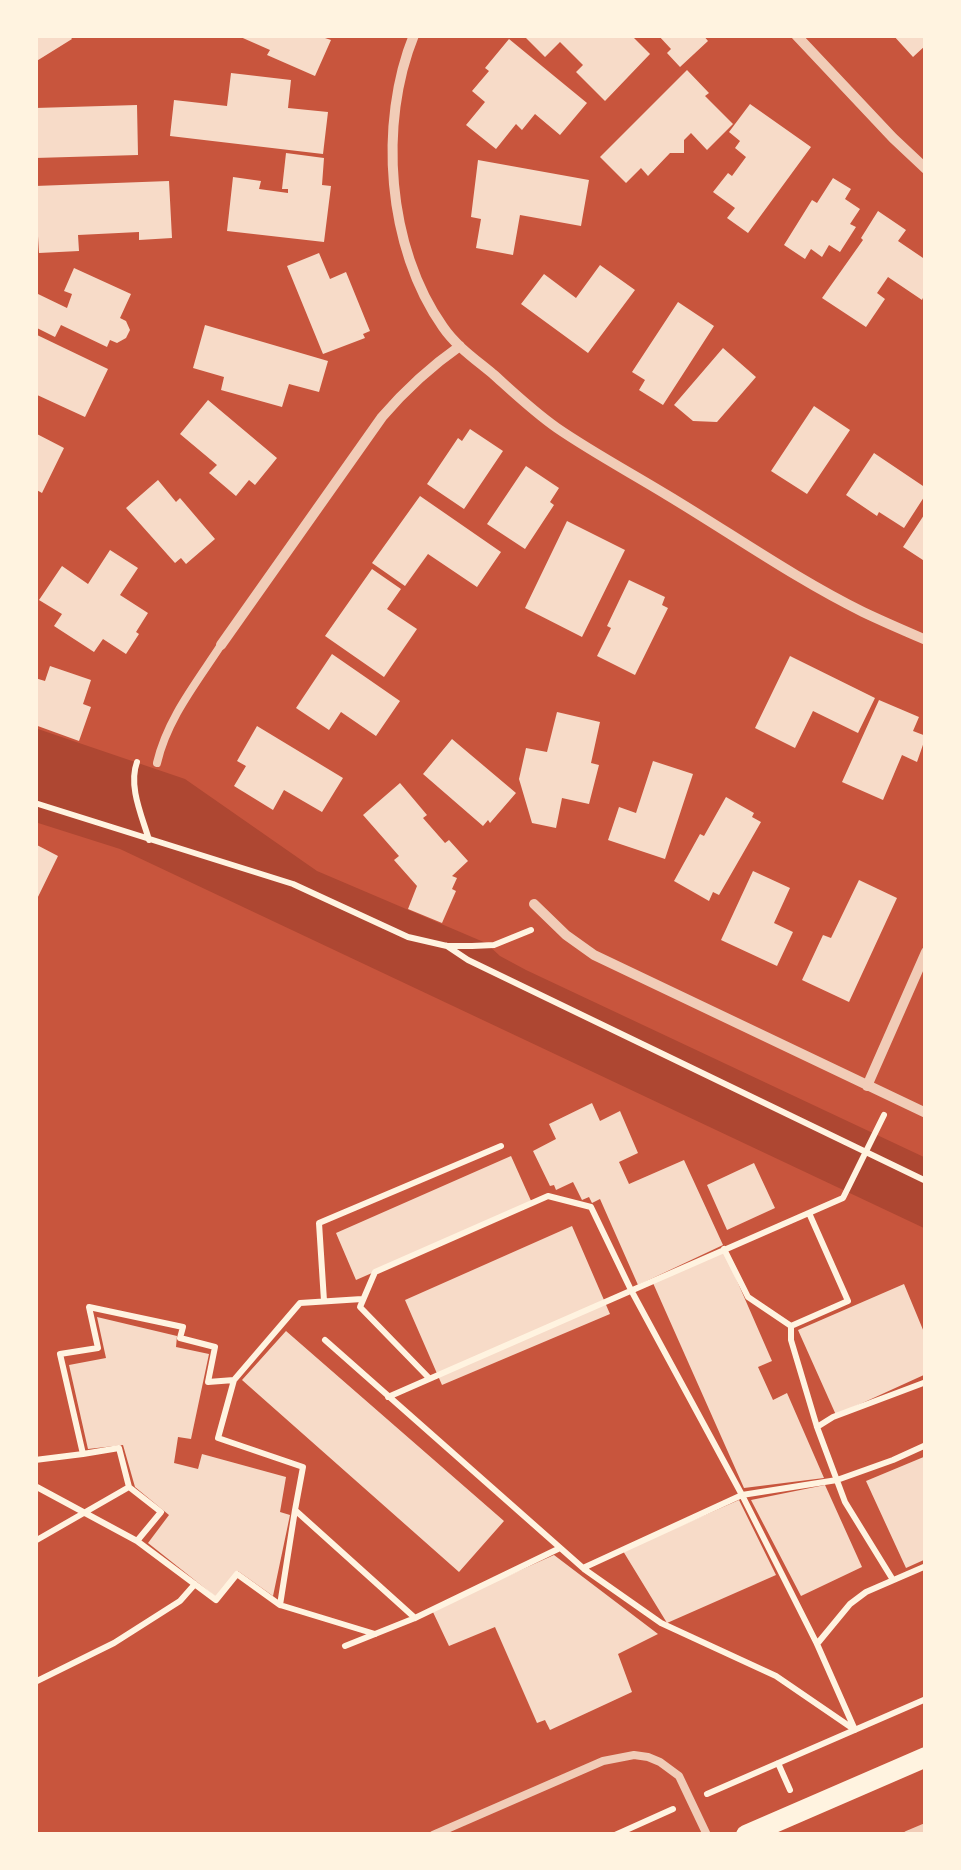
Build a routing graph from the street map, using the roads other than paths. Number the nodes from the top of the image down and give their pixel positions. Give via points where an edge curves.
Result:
1 (414, 35) edge
2 (796, 35) edge
3 (926, 169) edge
4 (460, 346) junction
5 (926, 640) edge
6 (220, 645) joint
7 (157, 762) dead end
8 (534, 904) dead end
9 (926, 952) edge
10 (867, 1086) junction
11 (926, 1113) edge
12 (926, 1757) edge
13 (926, 1826) edge
14 (433, 1835) edge
15 (706, 1835) edge
16 (746, 1835) edge
17 (906, 1835) edge

1 - 4 street via 392,129 398,215 420,283
2 - 3 street
4 - 5 street via 554,426 815,585
4 - 6 street via 406,388 382,417
6 - 7 lane via 161,744
8 - 10 street via 594,955
9 - 10 street
10 - 11 street
12 - 16 main road
13 - 17 lane
14 - 15 lane via 620,1756 648,1757 672,1769

